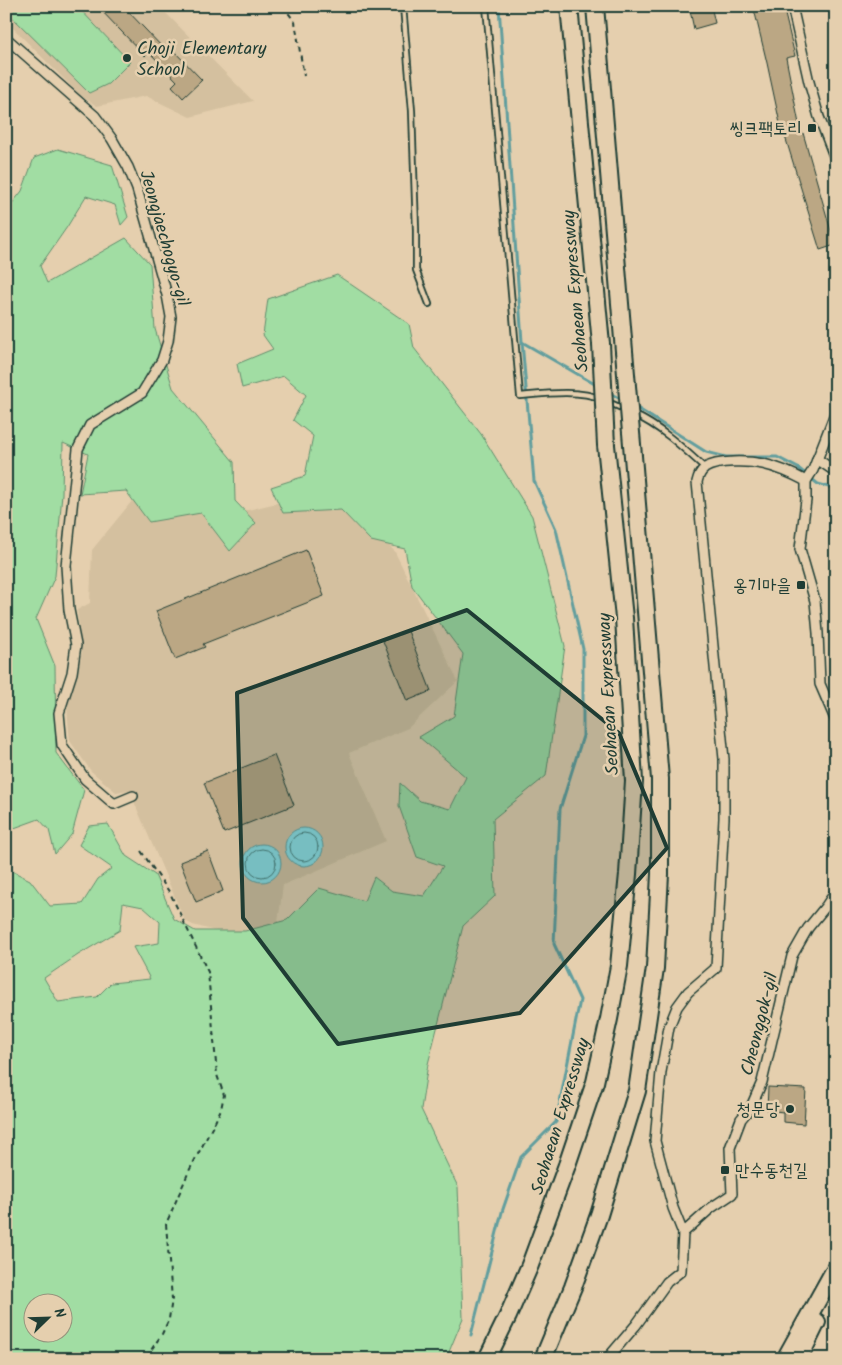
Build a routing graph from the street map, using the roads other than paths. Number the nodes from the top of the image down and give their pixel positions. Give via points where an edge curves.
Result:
1 (403, 6) edge
2 (486, 6) edge
3 (570, 6) edge
4 (595, 6) edge
5 (792, 6) edge
6 (6, 38) edge
7 (836, 161) edge
8 (429, 304) dead end
9 (836, 411) edge
10 (817, 459) junction
11 (705, 468) junction
12 (836, 472) edge
13 (806, 481) junction
14 (836, 721) edge
15 (133, 796) dead end
16 (836, 891) edge
17 (683, 1233) junction
18 (836, 1267) edge
19 (836, 1284) edge
20 (487, 1359) edge
21 (543, 1359) edge
22 (606, 1359) edge
23 (785, 1359) edge
24 (799, 1359) edge

1 - 8 lane via 412,111 416,270
2 - 11 lane via 520,396 594,396 669,435
3 - 20 highway, Seohaean Expressway, bridge via 606,445 624,618 634,780 619,966 595,1082 530,1265
4 - 21 highway, bridge via 660,779 660,874 655,968 637,1091 614,1172
5 - 7 street via 809,82
6 - 15 street, Jeongjaechogyo-gil via 95,116 112,138 137,190 171,317 162,360 142,393 90,425 78,450 66,566 69,610 76,645 72,673 59,713 62,745 85,779 114,804
9 - 10 street
10 - 12 street
10 - 13 street
11 - 13 street via 730,462 761,464
11 - 17 street via 697,482 724,759 718,955 716,968 688,992 677,1007 669,1027 655,1141
13 - 14 street via 800,548 815,601 820,684
16 - 17 street, Cheonggok-gil via 792,956 762,1082 751,1107 740,1119 730,1148 732,1194 710,1208
17 - 22 street via 681,1271 667,1282 636,1326
18 - 23 highway
19 - 24 highway

